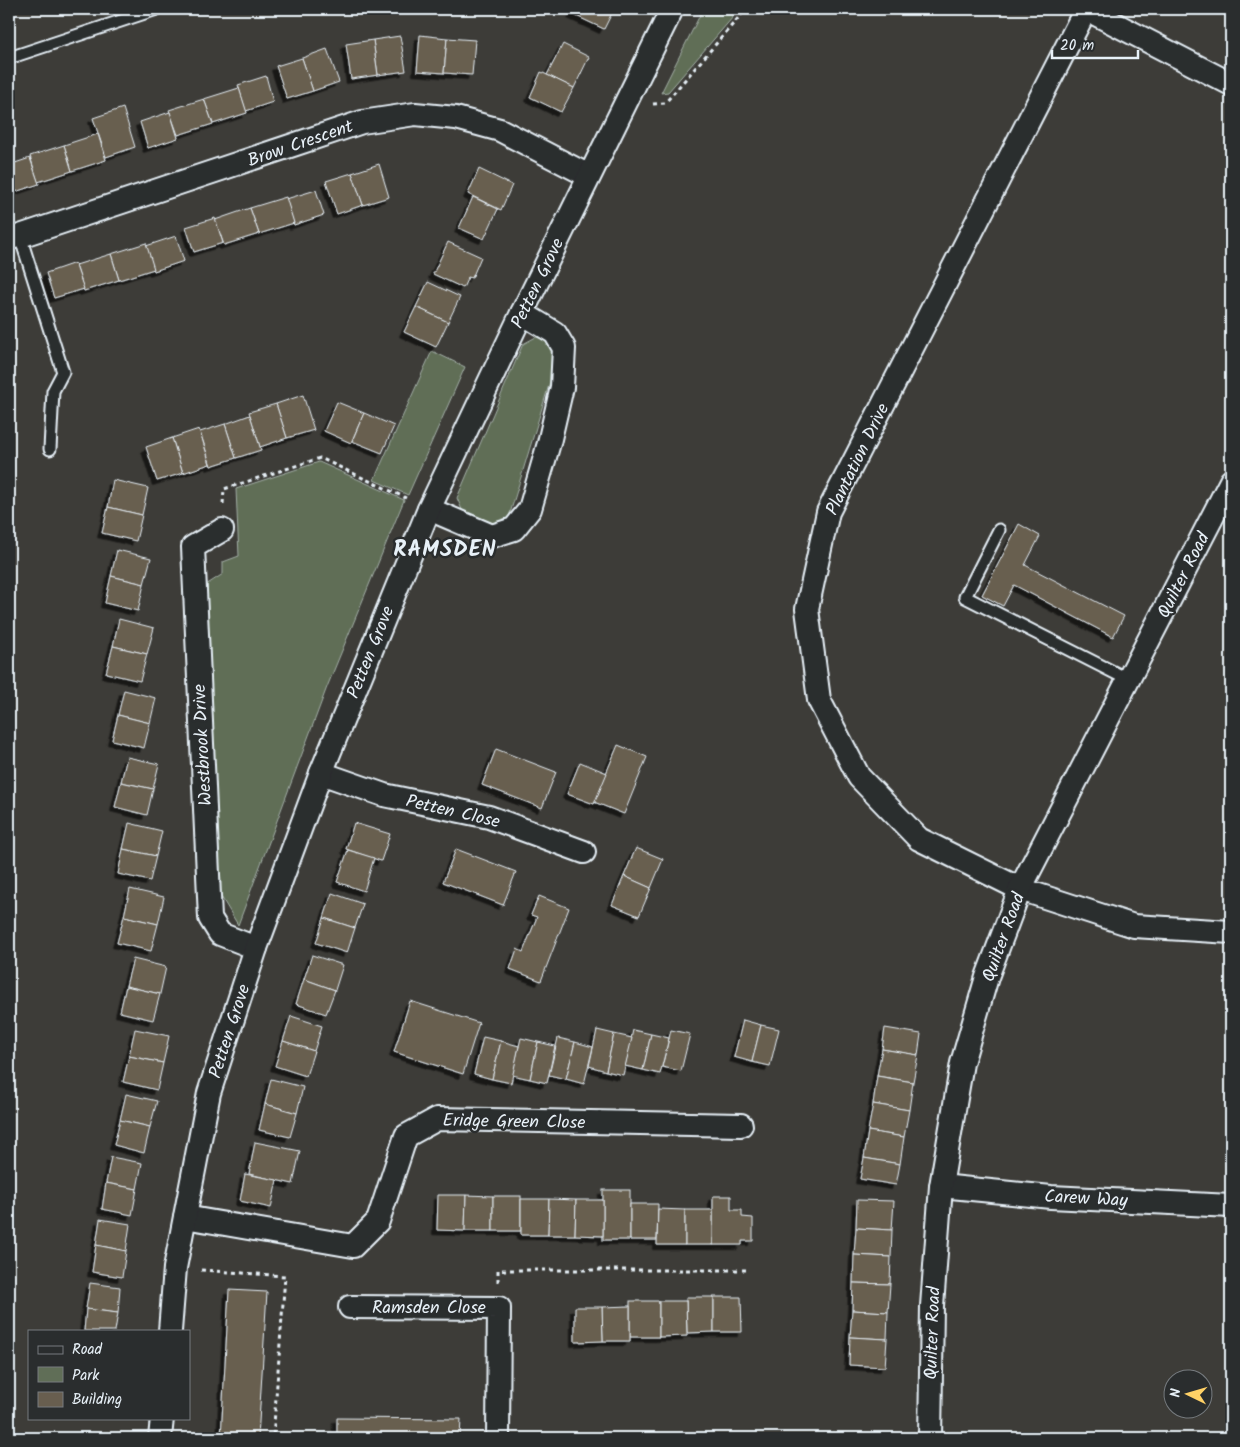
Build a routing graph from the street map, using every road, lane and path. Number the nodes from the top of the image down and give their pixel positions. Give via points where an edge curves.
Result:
1 (157, 9) edge
2 (672, 9) edge
3 (746, 9) edge
4 (1086, 9) edge
5 (9, 58) edge
6 (1231, 84) edge
7 (625, 104) junction
8 (589, 176) junction
9 (14, 237) edge
10 (522, 313) junction
11 (50, 449) dead end
12 (1231, 481) edge
13 (429, 509) junction
14 (222, 530) joint
15 (999, 530) dead end
16 (1129, 680) junction
17 (321, 773) junction
18 (584, 852) dead end
19 (1020, 889) junction
20 (1231, 932) edge
21 (256, 948) junction
22 (741, 1125) dead end
23 (941, 1186) junction
24 (1231, 1206) edge
25 (185, 1217) junction
26 (175, 1268) junction
27 (748, 1270) dead end
28 (350, 1307) dead end
29 (498, 1308) junction
30 (170, 1330) edge
31 (162, 1420) edge
32 (160, 1438) edge
33 (273, 1438) edge
34 (498, 1438) edge
35 (930, 1438) edge

1 - 5 lane
2 - 7 street, Petten Grove
3 - 7 path via 665,104
4 - 6 street
4 - 19 street, Plantation Drive via 828,512 807,609 820,700 859,777 918,839
7 - 8 street, Petten Grove
8 - 9 street, Brow Crescent via 500,130 456,118 415,114 362,122
8 - 10 street, Petten Grove
9 - 11 lane via 63,372 53,391
10 - 13 street, Petten Grove
10 - 13 street via 555,333 564,348 562,387 530,509 514,529 492,536
12 - 16 street, Quilter Road
13 - 14 path via 320,458 224,489
13 - 17 street, Petten Grove
14 - 21 street, Westbrook Drive via 193,547 210,918 220,934
15 - 16 lane via 965,597
16 - 19 street, Quilter Road
17 - 18 street, Petten Close via 384,794 489,817
17 - 21 street, Petten Grove
19 - 20 street, Plantation Drive via 1134,926
19 - 23 street, Quilter Road via 987,977 962,1063
21 - 25 street, Petten Grove via 209,1093
22 - 25 street, Eridge Green Close via 437,1118 406,1136 378,1221 353,1246
23 - 24 street, Carew Way via 1052,1197
23 - 35 street, Quilter Road via 932,1306
25 - 26 street, Petten Grove
26 - 30 street, Petten Grove
26 - 33 path via 285,1276
27 - 29 path via 498,1270
28 - 29 street, Ramsden Close
29 - 34 street, Ramsden Close
31 - 32 street

